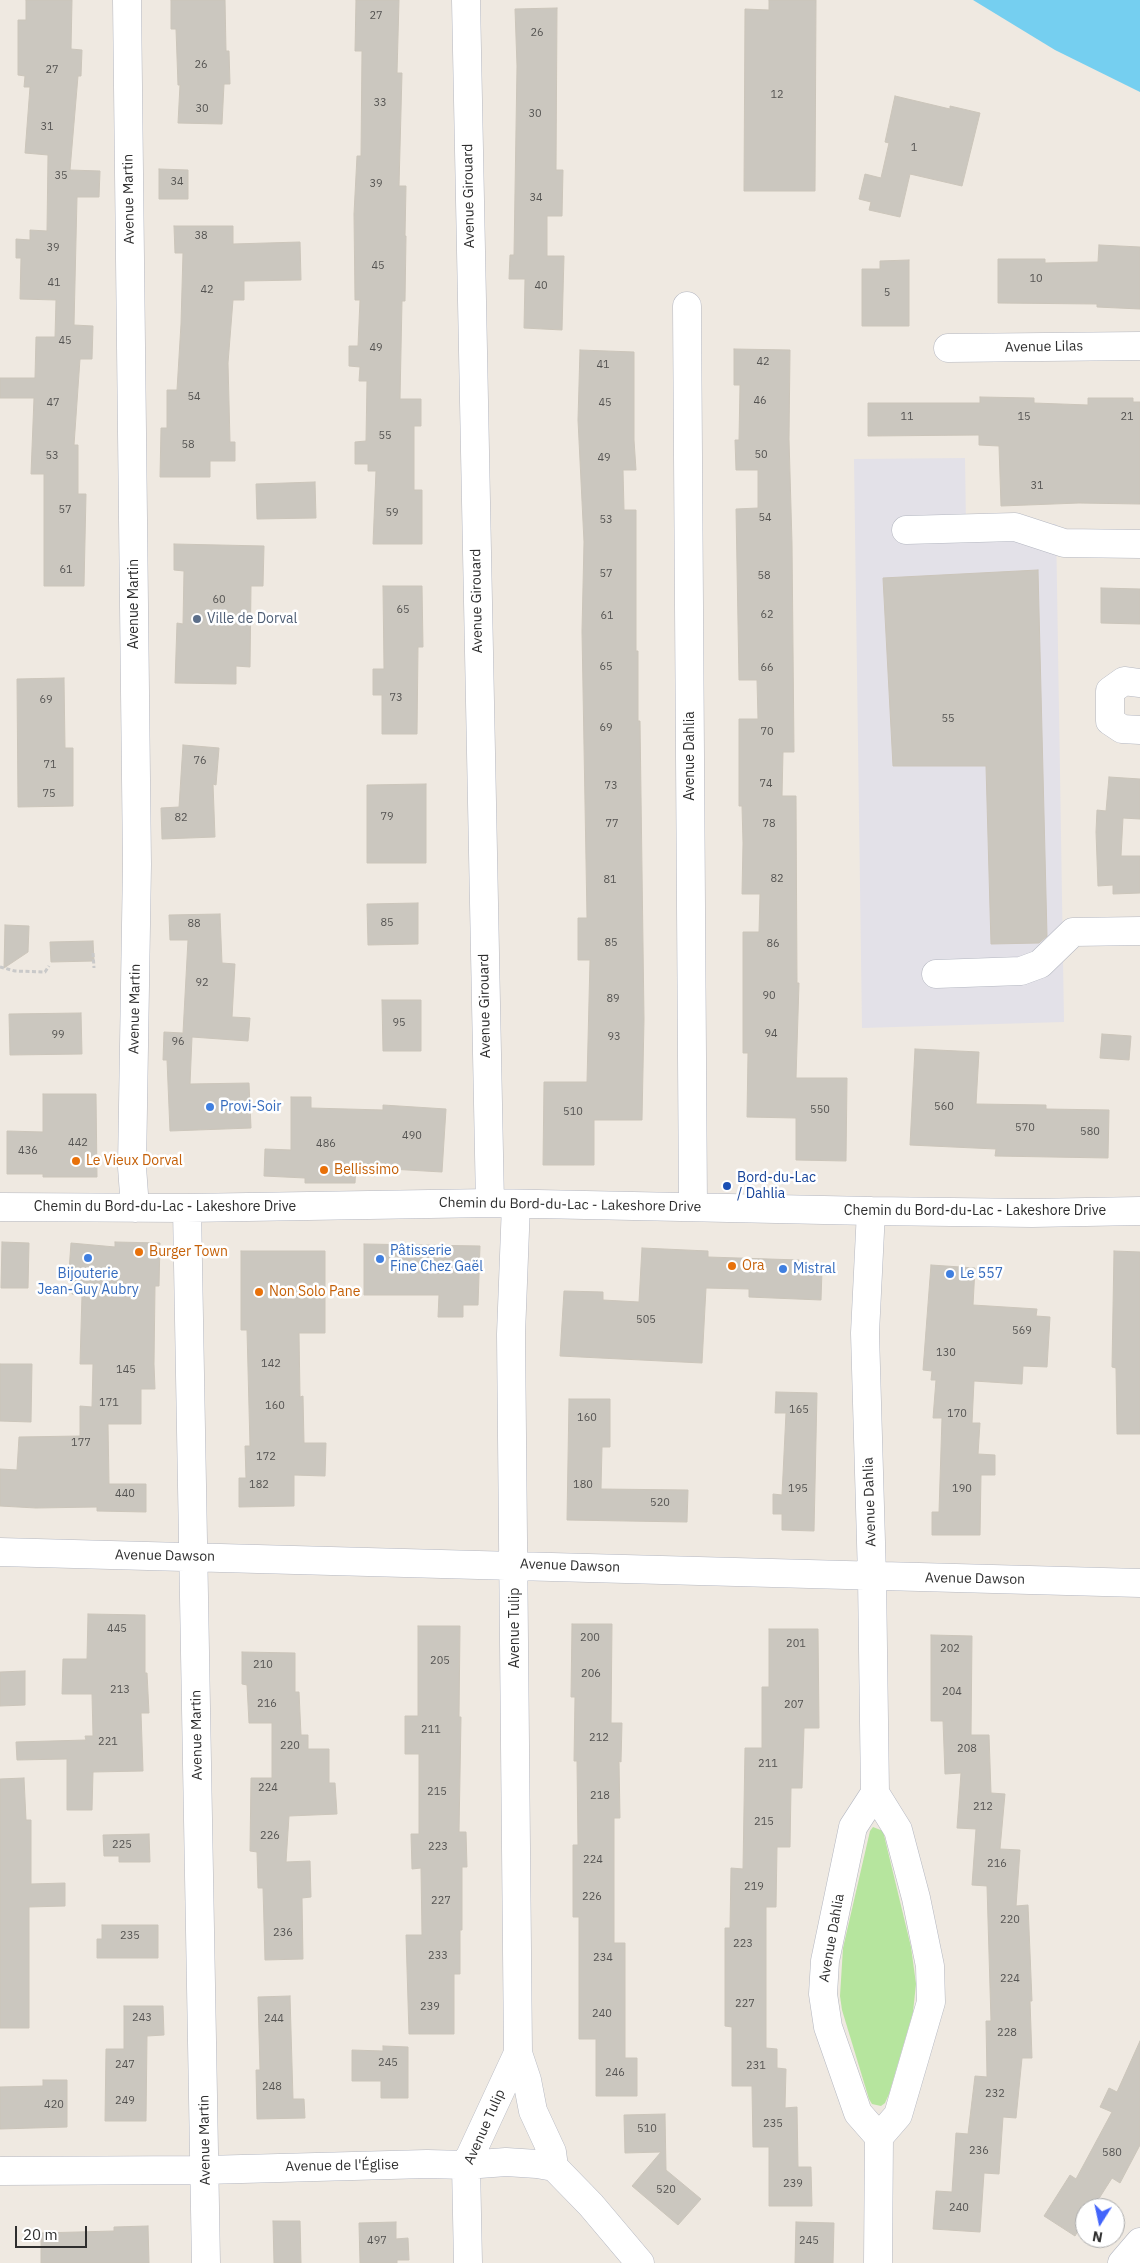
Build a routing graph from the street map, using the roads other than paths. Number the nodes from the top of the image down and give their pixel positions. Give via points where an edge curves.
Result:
1 (127, 0) edge
2 (466, 0) edge
3 (687, 306) dead end
4 (1140, 346) edge
5 (948, 348) dead end
6 (906, 530) dead end
7 (1140, 544) edge
8 (1140, 683) edge
9 (1140, 730) edge
10 (1140, 931) edge
11 (936, 974) dead end
12 (503, 1203) junction
13 (693, 1206) junction
14 (0, 1207) edge
15 (135, 1208) junction
16 (187, 1208) junction
17 (871, 1211) junction
18 (1140, 1211) edge
19 (0, 1552) edge
20 (194, 1557) junction
21 (515, 1564) junction
22 (872, 1577) junction
23 (1140, 1583) edge
24 (875, 1793) junction
25 (518, 2054) junction
26 (879, 2137) junction
27 (466, 2165) junction
28 (554, 2167) junction
29 (205, 2170) junction
30 (0, 2171) edge
31 (1140, 2242) edge
32 (206, 2263) edge
33 (468, 2263) edge
34 (640, 2263) edge
35 (878, 2263) edge
36 (1122, 2263) edge

1 - 15 street, Avenue Martin via 137,864 132,1167
2 - 12 street, Avenue Girouard
3 - 13 street, Avenue Dahlia
4 - 5 street, Avenue Lilas
6 - 7 street via 1015,527 1064,543
8 - 9 street via 1124,681 1110,691 1110,721 1122,729
10 - 11 street via 1073,932 1040,964 1021,971
12 - 13 street, Chemin du Bord-du-Lac - Lakeshore Drive
12 - 16 street, Chemin du Bord-du-Lac - Lakeshore Drive
12 - 21 street, Avenue Tulip via 512,1334
13 - 17 street, Chemin du Bord-du-Lac - Lakeshore Drive
14 - 15 street, Chemin du Bord-du-Lac - Lakeshore Drive
15 - 16 street, Chemin du Bord-du-Lac - Lakeshore Drive
16 - 20 street, Avenue Martin
17 - 18 street, Chemin du Bord-du-Lac - Lakeshore Drive
17 - 22 street, Avenue Dahlia via 865,1333
19 - 20 street, Avenue Dawson
20 - 21 street, Avenue Dawson
20 - 29 street, Avenue Martin
21 - 22 street, Avenue Dawson
21 - 25 street, Avenue Tulip
22 - 23 street, Avenue Dawson
22 - 24 street, Avenue Dahlia
24 - 26 street via 898,1830 930,1966 932,2002 898,2115
24 - 26 street, Avenue Dahlia via 853,1827 825,1961 823,1994 828,2027 858,2113
25 - 27 street, Avenue Tulip
25 - 28 street, Avenue Tulip via 533,2111 552,2152
26 - 35 street
27 - 28 street, Avenue de l'Église via 506,2162
27 - 29 street, Avenue de l'Église
27 - 33 street, Avenue Tulip
28 - 34 street
29 - 30 street, Avenue de l'Église
29 - 32 street, Avenue Martin
31 - 36 street

